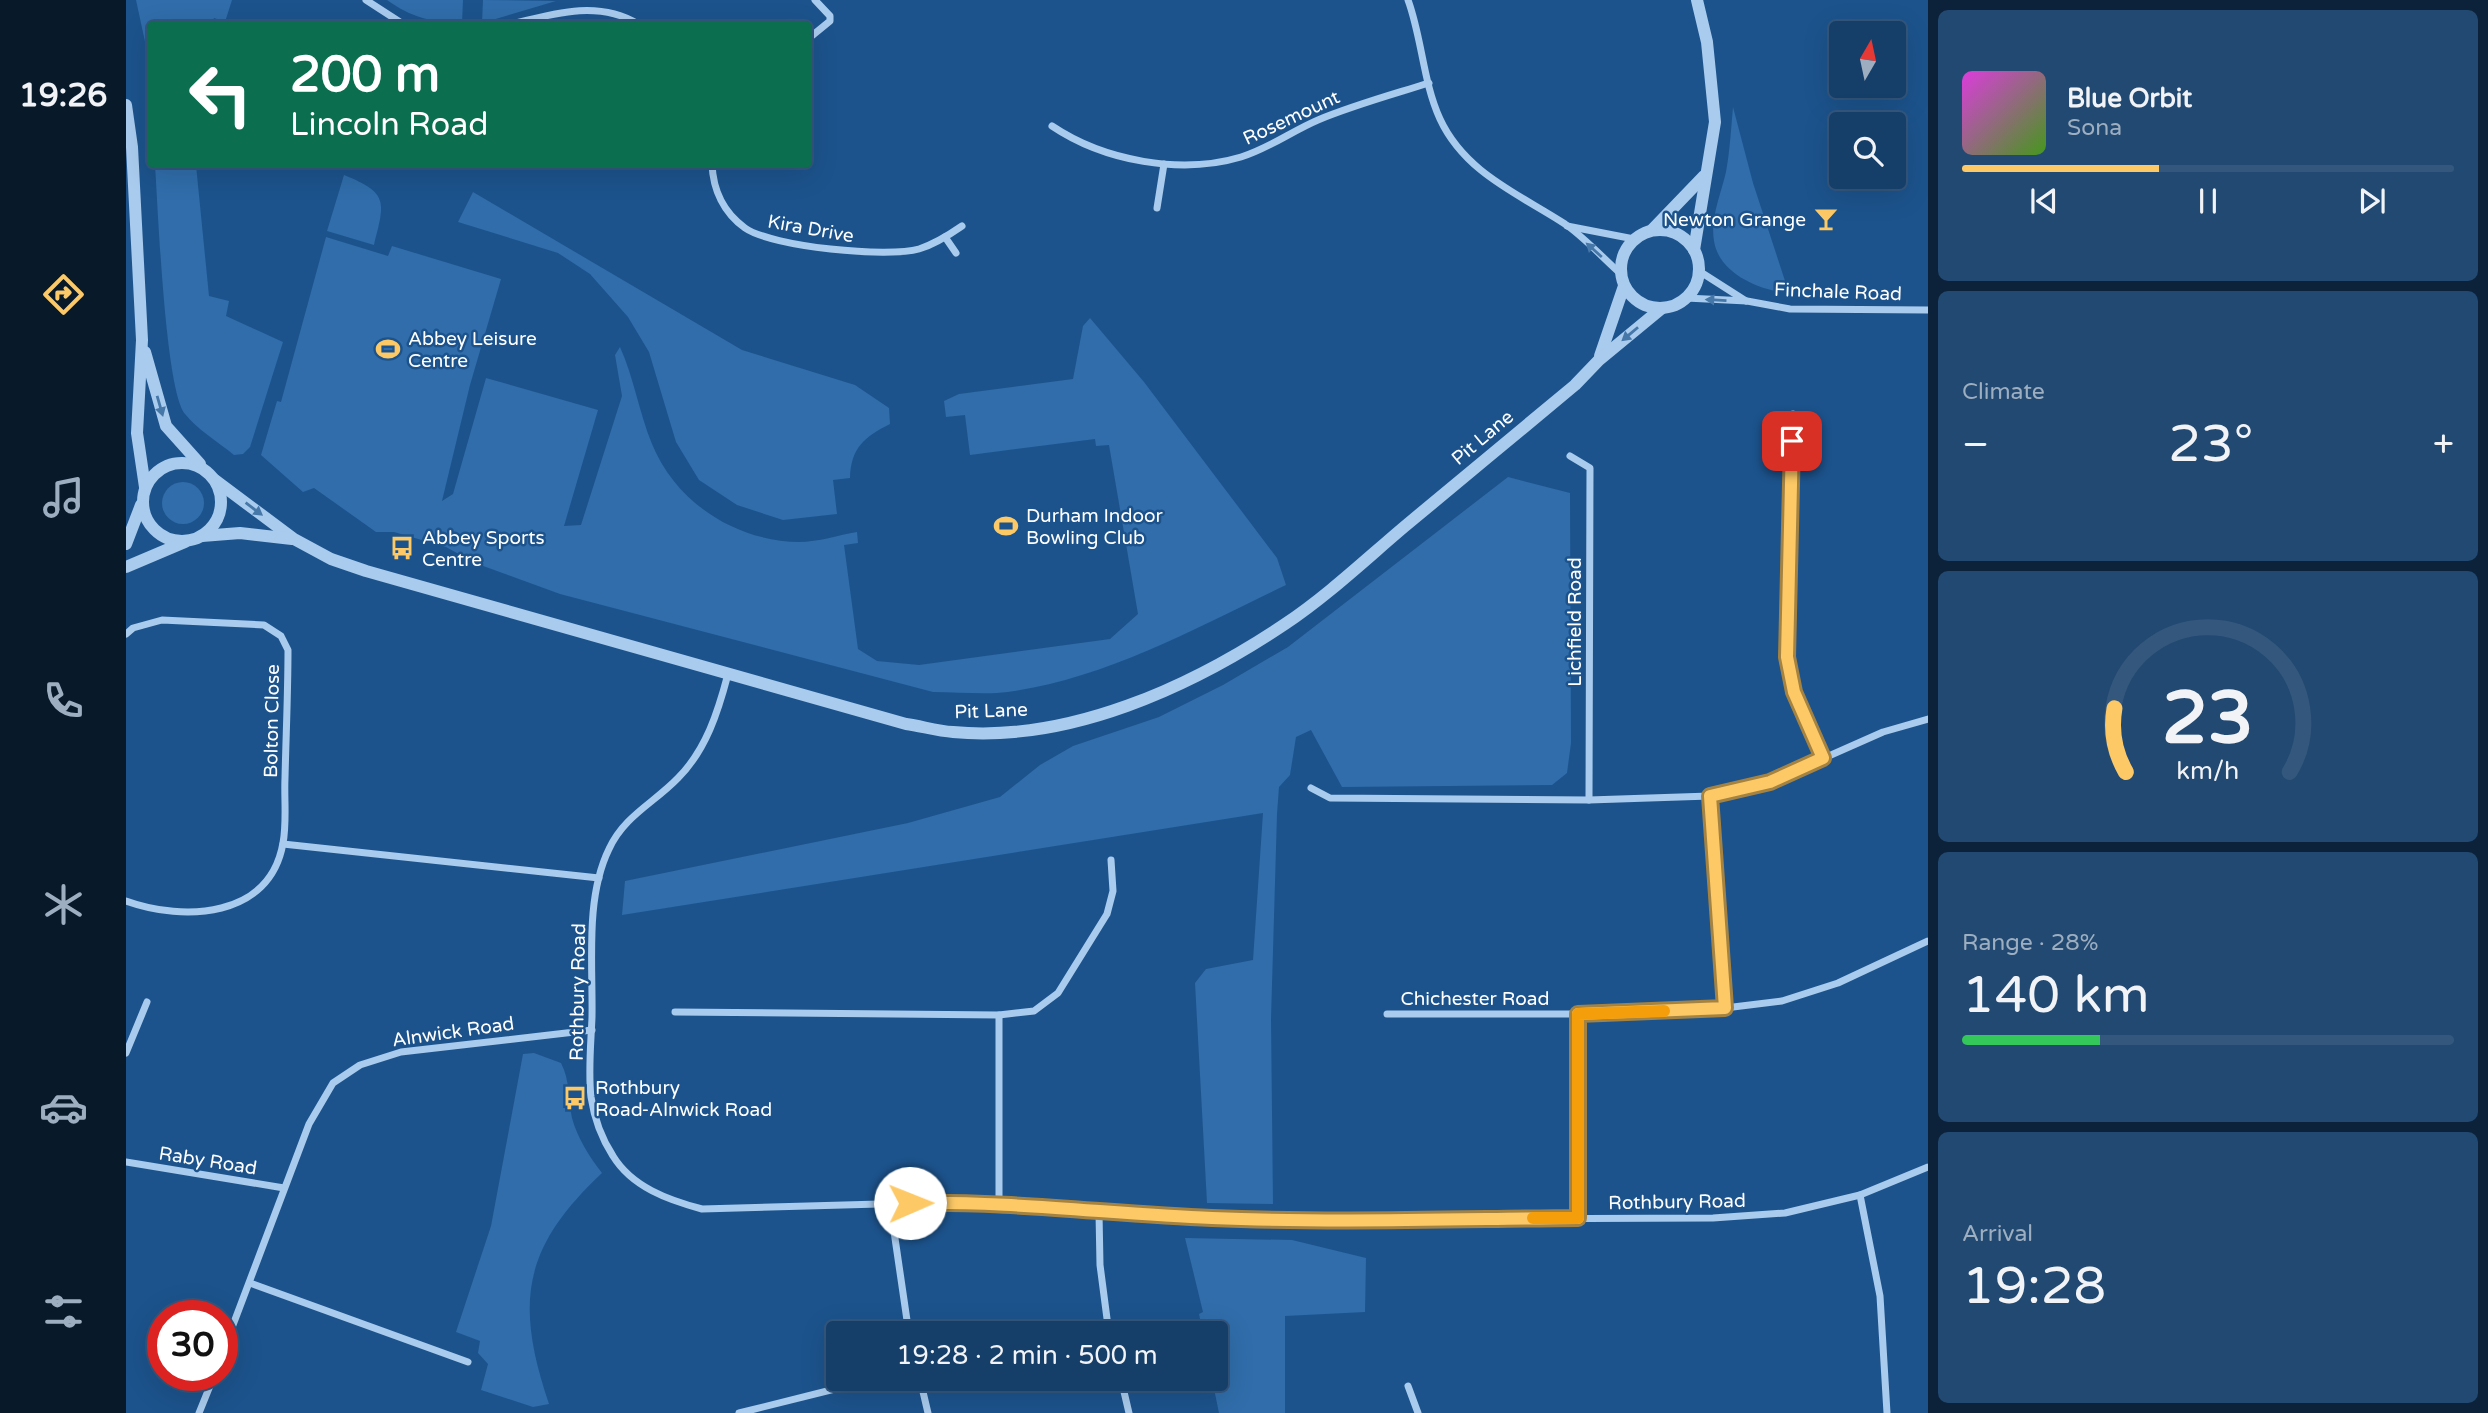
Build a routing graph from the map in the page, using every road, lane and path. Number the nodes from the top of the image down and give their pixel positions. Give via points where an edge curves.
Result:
1 (366, 0) edge
2 (815, 0) edge
3 (1408, 0) edge
4 (1697, 0) edge
5 (398, 21) edge
6 (522, 21) edge
7 (633, 21) edge
8 (812, 36) edge
9 (1429, 83) junction
10 (126, 105) edge
11 (1052, 126) dead end
12 (1164, 164) junction
13 (712, 168) edge
14 (1704, 176) junction
15 (1157, 208) dead end
16 (1567, 225) junction
17 (962, 226) dead end
18 (1652, 230) junction
19 (945, 237) junction
20 (1634, 239) junction
21 (130, 241) edge
22 (1694, 250) junction
23 (956, 253) dead end
24 (1699, 271) junction
25 (1622, 280) junction
26 (132, 288) edge
27 (1686, 298) junction
28 (1747, 301) junction
29 (1662, 308) junction
30 (1928, 310) edge
31 (142, 340) junction
32 (1599, 360) junction
33 (1793, 414) dead end
34 (1570, 456) dead end
35 (205, 470) junction
36 (215, 480) junction
37 (145, 486) junction
38 (142, 501) junction
39 (202, 537) junction
40 (294, 539) junction
41 (189, 541) junction
42 (126, 544) edge
43 (126, 567) edge
44 (126, 634) edge
45 (728, 674) junction
46 (1928, 719) edge
47 (1823, 758) junction
48 (1311, 788) dead end
49 (1710, 796) junction
50 (1589, 800) junction
51 (283, 844) junction
52 (1111, 860) dead end
53 (599, 878) junction
54 (126, 901) edge
55 (1928, 941) edge
56 (147, 1002) dead end
57 (1725, 1008) junction
58 (675, 1012) dead end
59 (1387, 1014) dead end
60 (1578, 1014) junction
61 (999, 1015) junction
62 (592, 1030) junction
63 (126, 1053) edge
64 (126, 1162) edge
65 (1928, 1167) edge
66 (284, 1188) junction
67 (1860, 1195) junction
68 (890, 1203) junction
69 (999, 1206) junction
70 (1100, 1213) junction
71 (1578, 1218) junction
72 (250, 1283) junction
73 (238, 1313) edge
74 (907, 1321) edge
75 (1107, 1321) edge
76 (468, 1362) dead end
77 (1408, 1386) dead end
78 (208, 1391) edge
79 (828, 1391) edge
80 (923, 1391) edge
81 (1124, 1391) edge
82 (200, 1413) edge
83 (739, 1413) edge
84 (928, 1413) edge
85 (1129, 1413) edge
86 (1418, 1413) edge
87 (1887, 1413) edge

1 - 5 street
2 - 8 street via 831,16
3 - 9 street
4 - 14 street via 1707,42 1715,122
6 - 7 street via 596,6 609,7
9 - 12 street, Rosemount via 1351,107 1240,158 1206,165
9 - 16 street via 1440,119 1473,164 1505,190
10 - 21 street via 132,147
11 - 12 street, Rosemount via 1100,149
12 - 15 street
13 - 19 street, Kira Drive via 713,183 732,218 764,237 878,253 919,249
14 - 18 street
14 - 22 street
16 - 20 street
25 -> 16 street
17 - 19 street, Kira Drive
18 - 20 street
18 - 22 street via 1676,233
19 - 23 street
20 - 25 street via 1626,249
21 - 26 street
22 - 24 street
24 - 27 street
24 - 28 street, Finchale Road
25 - 29 street via 1633,299
25 - 32 street
26 - 31 street
28 -> 27 street, Finchale Road
27 - 29 street
28 - 30 street, Finchale Road via 1790,309
29 -> 32 street, Pit Lane
31 -> 35 street via 166,426
31 - 37 street via 137,433
32 - 45 street, Pit Lane via 1286,624 1229,659 1121,707 1054,726 953,732 906,724
33 - 47 street via 1787,657 1794,692
34 - 50 street, Lichfield Road via 1590,468
35 - 36 street
35 - 37 street via 183,462 171,464 151,476
36 - 39 street via 220,491 219,516
36 -> 40 street
37 - 38 street
38 - 41 street via 156,532
38 - 42 street
39 - 40 street via 240,533
39 - 41 street
40 - 45 street, Pit Lane via 366,571
41 - 43 street
44 - 51 street, Bolton Close via 162,620 264,625 281,636 288,649
45 - 53 street, Rothbury Road via 703,747 678,778 626,822 607,853
46 - 47 street
47 - 49 street via 1770,782
48 - 50 street via 1330,798
49 - 50 street
49 - 57 street
51 - 53 street
51 - 54 street, Bolton Close via 262,886 241,902 175,914
52 - 61 street via 1113,891 1107,914 1058,993 1034,1011
53 - 62 street, Rothbury Road
55 - 57 street, Chichester Road via 1838,984 1782,1001
56 - 63 street
57 - 60 street, Chichester Road
58 - 61 street
59 - 60 street, Chichester Road
60 - 71 street
61 - 69 street
62 - 66 street, Alnwick Road via 401,1052 360,1065 333,1083 309,1124
62 - 68 street, Rothbury Road via 591,1096 600,1131 614,1158 664,1199 702,1209
64 - 66 street, Raby Road
65 - 67 street, Rothbury Road
66 - 72 street, Alnwick Road
67 - 71 street, Rothbury Road via 1785,1213
67 - 87 street via 1880,1296
68 - 69 street, Rothbury Road
68 - 74 street
69 - 70 street, Rothbury Road
70 - 71 street, Rothbury Road via 1269,1220
70 - 75 street via 1100,1265
72 - 73 street, Alnwick Road
72 - 76 street
77 - 86 street
78 - 82 street
79 - 83 street
80 - 84 street
81 - 85 street

